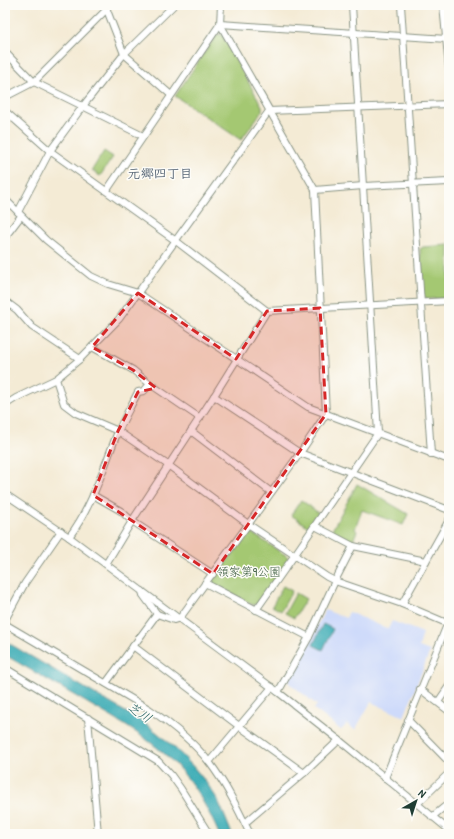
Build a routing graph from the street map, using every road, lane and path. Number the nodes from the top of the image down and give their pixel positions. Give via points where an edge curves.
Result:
1 (174, 5) edge
2 (221, 5) edge
3 (352, 5) edge
4 (401, 5) edge
5 (444, 5) edge
6 (106, 7) edge
7 (220, 24) junction
8 (353, 32) junction
9 (403, 35) junction
10 (448, 38) edge
11 (5, 52) edge
12 (124, 54) junction
13 (449, 69) edge
14 (34, 82) junction
15 (171, 95) junction
16 (5, 97) edge
17 (449, 104) edge
18 (409, 105) junction
19 (83, 106) junction
20 (358, 107) junction
21 (5, 111) edge
22 (269, 112) junction
23 (143, 136) junction
24 (50, 151) junction
25 (449, 182) edge
26 (413, 184) junction
27 (363, 186) junction
28 (107, 190) junction
29 (315, 190) junction
30 (5, 199) edge
31 (19, 214) junction
32 (5, 237) edge
33 (176, 241) junction
34 (138, 293) junction
35 (5, 301) edge
36 (449, 301) edge
37 (421, 302) junction
38 (370, 305) junction
39 (320, 308) junction
40 (267, 310) junction
41 (92, 347) junction
42 (80, 359) junction
43 (236, 359) junction
44 (56, 379) junction
45 (150, 384) junction
46 (214, 396) junction
47 (5, 405) edge
48 (326, 414) junction
49 (200, 418) junction
50 (118, 431) junction
51 (191, 431) junction
52 (378, 433) junction
53 (300, 453) junction
54 (431, 454) junction
55 (449, 460) edge
56 (168, 465) junction
57 (351, 472) junction
58 (271, 492) junction
59 (5, 494) edge
60 (93, 494) junction
61 (449, 510) edge
62 (449, 520) edge
63 (132, 521) junction
64 (248, 524) junction
65 (315, 526) junction
66 (61, 532) junction
67 (68, 537) junction
68 (353, 546) junction
69 (294, 556) junction
70 (426, 561) junction
71 (106, 564) junction
72 (212, 574) junction
73 (335, 581) junction
74 (206, 583) junction
75 (142, 591) junction
76 (402, 604) junction
77 (256, 610) junction
78 (156, 614) junction
79 (180, 618) junction
80 (5, 620) edge
81 (448, 621) edge
82 (5, 624) edge
83 (309, 637) junction
84 (133, 646) junction
85 (5, 668) edge
86 (106, 683) junction
87 (449, 686) edge
88 (272, 687) junction
89 (420, 689) junction
90 (278, 692) junction
91 (438, 702) junction
92 (449, 710) edge
93 (88, 718) junction
94 (408, 720) junction
95 (239, 726) junction
96 (339, 740) junction
97 (209, 762) junction
98 (449, 762) edge
99 (449, 772) edge
100 (304, 773) junction
101 (385, 778) junction
102 (449, 803) edge
103 (417, 804) junction
104 (432, 817) junction
105 (245, 823) junction
106 (449, 830) edge
107 (98, 834) edge
108 (209, 834) edge
109 (250, 834) edge

1 - 12 street
2 - 7 street
3 - 8 street
4 - 9 street
5 - 10 street
6 - 12 street
6 - 14 street
7 - 8 street
7 - 15 street
7 - 22 street
8 - 9 street
8 - 20 street
9 - 10 street
9 - 18 street
10 - 13 street
11 - 14 street
12 - 15 street
12 - 19 street
14 - 16 street
14 - 19 street
15 - 23 street
17 - 18 street
18 - 20 street
18 - 26 street
19 - 23 street
19 - 24 street
20 - 22 street
20 - 27 street
21 - 24 street
22 - 29 street
22 - 33 street
23 - 28 street
24 - 28 street
24 - 31 street
25 - 26 street
26 - 27 street
26 - 37 street
27 - 29 street
27 - 38 street
28 - 33 street
29 - 39 street
30 - 31 street
31 - 32 street
31 - 34 street via 46,240 91,276
33 - 34 street
33 - 40 street
34 - 41 street via 119,319
34 - 43 street
35 - 42 street via 32,327
36 - 37 street
37 - 38 street
37 - 54 street
38 - 39 street
38 - 52 street
39 - 40 street
39 - 48 street
40 - 43 street
41 - 42 street
41 - 45 street via 133,370
42 - 44 street
43 - 46 street
43 - 48 street via 308,406
44 - 47 street
44 - 50 street via 64,404 76,413
45 - 49 street
45 - 50 street via 144,391 138,392
46 - 49 street
46 - 53 street
48 - 52 street
48 - 53 street
49 - 51 street
50 - 56 street
50 - 60 street
51 - 56 street
51 - 58 street
52 - 54 street
52 - 57 street
53 - 57 street
53 - 58 street
54 - 55 street
56 - 63 street
56 - 64 street
57 - 61 street
57 - 65 street
58 - 64 street
59 - 66 street
60 - 63 street
60 - 67 street via 77,526
62 - 70 street
63 - 71 street
63 - 72 street
64 - 69 street
64 - 72 street
65 - 68 street
65 - 69 street
66 - 67 street
66 - 80 street via 25,583
67 - 71 street
68 - 70 street
68 - 73 street
69 - 73 street
69 - 77 street
70 - 76 street
71 - 75 street
72 - 74 street
73 - 76 street
73 - 83 street
74 - 77 street
74 - 79 street
75 - 78 street
75 - 79 street
76 - 81 street
77 - 83 street
78 - 79 street via 174,620
78 - 84 street
79 - 88 street
81 - 89 street
82 - 86 street
83 - 90 street
84 - 86 street
84 - 95 street
85 - 93 street
86 - 97 street via 163,718 188,739
87 - 91 street
88 - 90 street
88 - 95 street
89 - 91 street
89 - 94 street
90 - 96 street
91 - 92 street
93 - 107 street
93 - 108 street via 158,761 181,789
94 - 98 street
94 - 101 street
95 - 97 street
95 - 100 street
96 - 100 street
96 - 101 street
97 - 105 street
99 - 103 street
100 - 105 street
101 - 103 street
102 - 104 street
103 - 104 street
104 - 106 street
105 - 109 street

